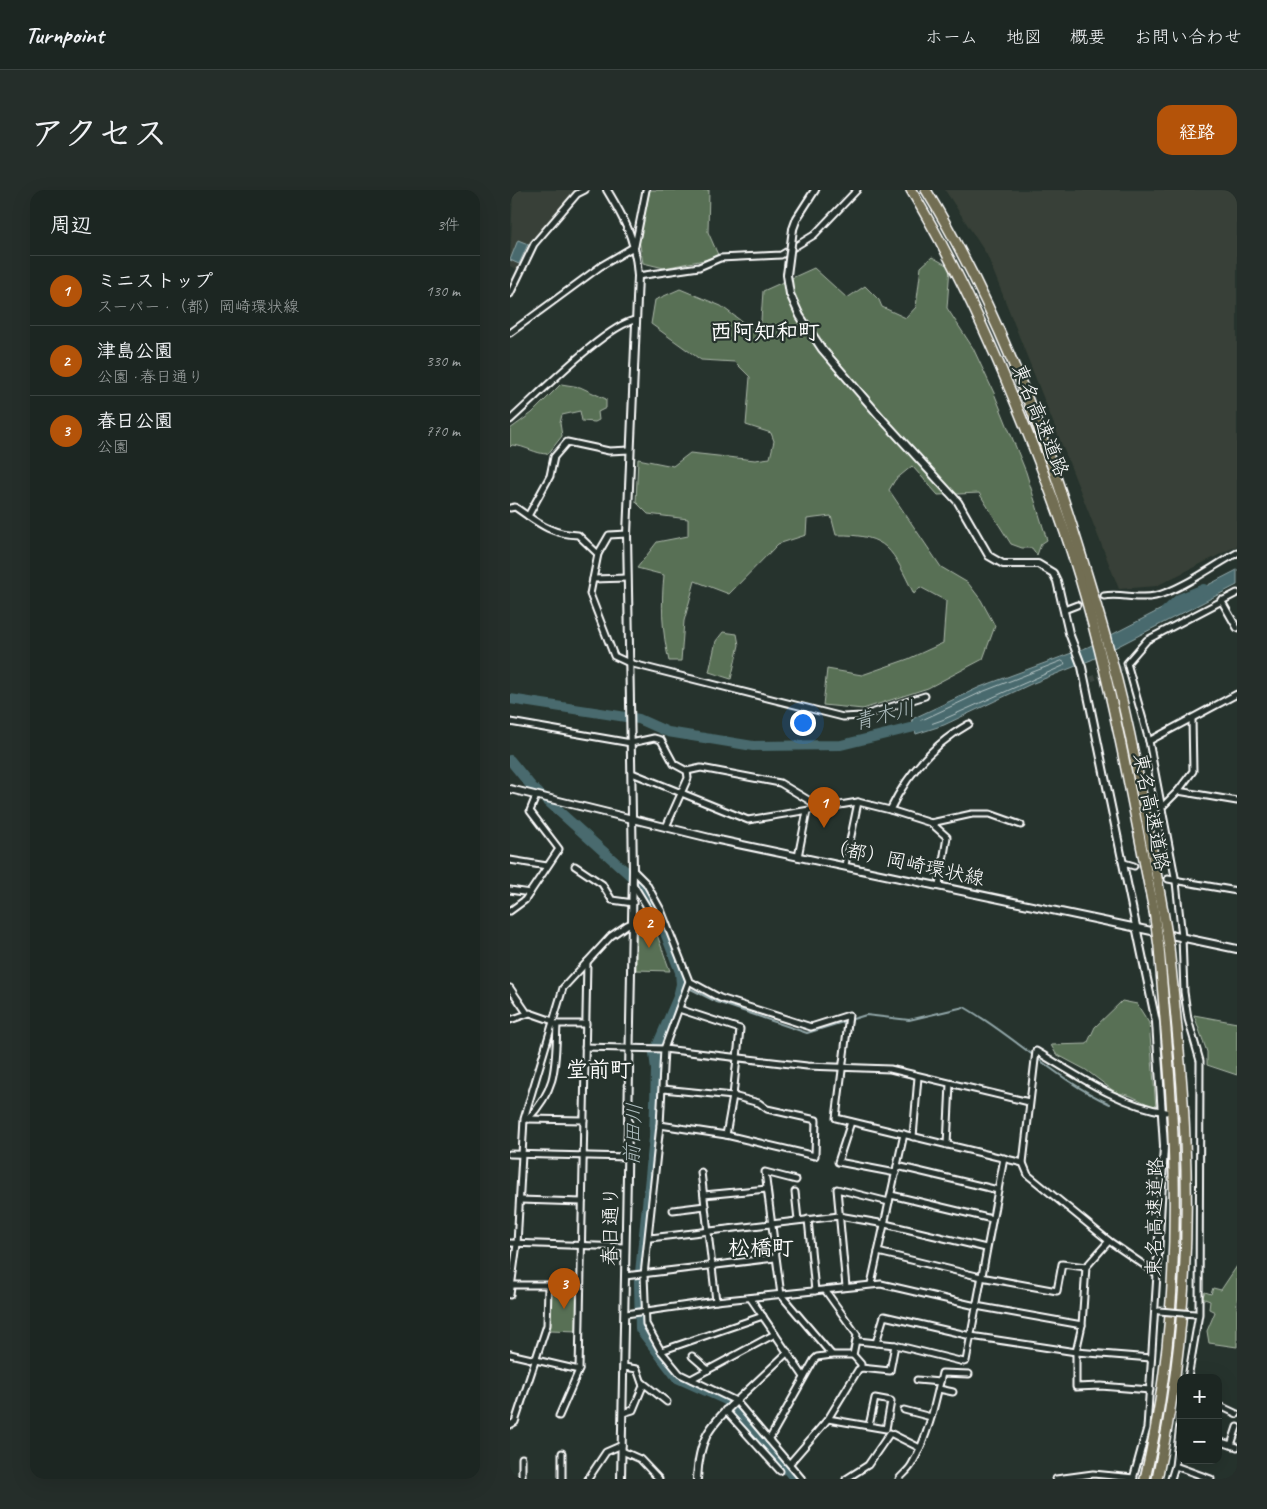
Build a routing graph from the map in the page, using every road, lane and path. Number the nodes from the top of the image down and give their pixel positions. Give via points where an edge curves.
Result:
1 (585, 190) edge
2 (607, 190) edge
3 (646, 190) edge
4 (815, 190) edge
5 (857, 190) edge
6 (911, 190) edge
7 (926, 190) edge
8 (635, 246) junction
9 (638, 276) junction
10 (510, 294) edge
11 (636, 320) junction
12 (510, 333) edge
13 (510, 420) edge
14 (630, 450) junction
15 (510, 508) edge
16 (528, 516) junction
17 (626, 534) junction
18 (1237, 553) edge
19 (598, 554) junction
20 (627, 578) junction
21 (592, 579) junction
22 (1237, 593) edge
23 (1104, 596) dead end
24 (1221, 600) junction
25 (1077, 606) dead end
26 (1064, 610) junction
27 (1097, 621) junction
28 (1237, 628) edge
29 (629, 663) junction
30 (1127, 663) junction
31 (1123, 668) tunnel mouth
32 (1237, 694) edge
33 (925, 696) dead end
34 (1192, 719) junction
35 (510, 722) edge
36 (969, 724) dead end
37 (1149, 740) junction
38 (630, 742) junction
39 (687, 770) junction
40 (632, 773) junction
41 (510, 789) edge
42 (1178, 791) junction
43 (682, 793) junction
44 (536, 796) junction
45 (1237, 801) edge
46 (858, 802) junction
47 (1161, 808) junction
48 (816, 809) junction
49 (890, 810) junction
50 (807, 811) junction
51 (633, 819) junction
52 (931, 824) junction
53 (1021, 825) dead end
54 (666, 827) junction
55 (798, 857) junction
56 (510, 860) edge
57 (1124, 863) junction
58 (845, 865) junction
59 (547, 866) junction
60 (575, 866) dead end
61 (1134, 866) dead end
62 (633, 870) junction
63 (1168, 878) dead end
64 (1176, 882) junction
65 (633, 884) junction
66 (939, 885) junction
67 (510, 890) edge
68 (1237, 891) edge
69 (530, 893) junction
70 (633, 903) junction
71 (661, 910) junction
72 (510, 911) edge
73 (1159, 911) junction
74 (652, 915) junction
75 (632, 925) junction
76 (1135, 927) junction
77 (1182, 937) junction
78 (1237, 949) edge
79 (587, 962) junction
80 (689, 981) junction
81 (510, 988) edge
82 (679, 1009) junction
83 (527, 1013) junction
84 (510, 1020) edge
85 (554, 1023) junction
86 (586, 1024) junction
87 (585, 1047) junction
88 (631, 1048) junction
89 (664, 1048) junction
90 (738, 1059) junction
91 (844, 1069) junction
92 (918, 1077) junction
93 (950, 1084) junction
94 (662, 1089) junction
95 (733, 1096) junction
96 (1029, 1102) junction
97 (1163, 1111) junction
98 (1192, 1112) tunnel mouth
99 (1198, 1112) junction
100 (526, 1119) junction
101 (584, 1120) junction
102 (851, 1122) junction
103 (660, 1125) junction
104 (904, 1134) junction
105 (726, 1136) junction
106 (913, 1137) junction
107 (946, 1145) junction
108 (510, 1154) edge
109 (523, 1154) junction
110 (584, 1157) junction
111 (628, 1157) junction
112 (1004, 1158) junction
113 (1023, 1163) junction
114 (897, 1166) junction
115 (701, 1172) dead end
116 (896, 1173) junction
117 (796, 1180) dead end
118 (767, 1189) junction
119 (998, 1190) junction
120 (795, 1192) dead end
121 (704, 1195) junction
122 (891, 1195) junction
123 (520, 1200) junction
124 (582, 1202) junction
125 (889, 1202) junction
126 (705, 1206) junction
127 (673, 1210) dead end
128 (839, 1216) junction
129 (808, 1219) junction
130 (992, 1219) junction
131 (798, 1220) junction
132 (771, 1223) junction
133 (885, 1224) junction
134 (708, 1231) junction
135 (650, 1238) junction
136 (1109, 1241) junction
137 (510, 1243) edge
138 (517, 1244) junction
139 (581, 1245) junction
140 (625, 1246) junction
141 (986, 1248) junction
142 (878, 1252) junction
143 (775, 1258) junction
144 (712, 1266) junction
145 (1086, 1266) junction
146 (1156, 1274) junction
147 (644, 1275) junction
148 (626, 1276) junction
149 (981, 1277) junction
150 (871, 1284) junction
151 (511, 1285) edge
152 (580, 1285) junction
153 (548, 1286) junction
154 (846, 1287) junction
155 (825, 1290) junction
156 (815, 1291) junction
157 (781, 1294) junction
158 (510, 1295) edge
159 (751, 1298) junction
160 (716, 1301) junction
161 (976, 1306) junction
162 (1157, 1310) junction
163 (644, 1311) junction
164 (626, 1314) junction
165 (1197, 1314) junction
166 (763, 1316) junction
167 (1082, 1325) junction
168 (775, 1334) junction
169 (970, 1336) junction
170 (858, 1341) junction
171 (876, 1343) junction
172 (895, 1344) junction
173 (661, 1351) junction
174 (788, 1352) junction
175 (1076, 1352) junction
176 (510, 1354) edge
177 (832, 1355) junction
178 (853, 1355) junction
179 (692, 1356) dead end
180 (1152, 1358) junction
181 (535, 1360) junction
182 (624, 1367) junction
183 (861, 1368) junction
184 (579, 1370) junction
185 (708, 1370) junction
186 (969, 1374) dead end
187 (1189, 1374) edge
188 (804, 1376) junction
189 (691, 1380) junction
190 (917, 1380) dead end
191 (642, 1382) junction
192 (940, 1382) junction
193 (939, 1389) junction
194 (1150, 1390) junction
195 (953, 1392) dead end
196 (736, 1400) junction
197 (667, 1402) dead end
198 (1222, 1407) edge
199 (727, 1409) junction
200 (904, 1410) dead end
201 (623, 1413) junction
202 (1237, 1414) edge
203 (558, 1416) dead end
204 (931, 1417) junction
205 (828, 1420) junction
206 (510, 1425) edge
207 (869, 1426) junction
208 (1237, 1427) edge
209 (769, 1440) junction
210 (1222, 1442) edge
211 (1231, 1445) junction
212 (1237, 1447) edge
213 (622, 1448) junction
214 (920, 1448) junction
215 (1177, 1451) edge
216 (562, 1453) dead end
217 (522, 1458) dead end
218 (790, 1463) junction
219 (1175, 1466) junction
220 (780, 1471) dead end
221 (1158, 1475) edge
222 (522, 1479) edge
223 (562, 1479) edge
224 (588, 1479) edge
225 (621, 1479) edge
226 (659, 1479) edge
227 (697, 1479) edge
228 (802, 1479) edge
229 (846, 1479) edge
230 (899, 1479) edge
231 (1056, 1479) edge
232 (1134, 1479) edge
233 (1145, 1479) edge
234 (1171, 1479) edge
235 (1211, 1479) edge

1 - 10 street via 577,194 534,244
2 - 8 street
3 - 8 street
4 - 26 street, bridge via 793,229 787,275 790,294 800,316 822,349 958,502 985,551 1003,564 1038,564 1049,569 1057,581
5 - 9 street via 814,235 781,255 720,258 699,267
6 - 27 highway, 東名高速道路 via 990,339
7 - 27 highway, 東名高速道路 via 977,283 1023,386 1064,501
8 - 9 street
8 - 12 street via 601,266
9 - 11 street
11 - 13 street via 626,321 583,353
11 - 14 street
14 - 16 street via 609,451 567,442 554,457 550,476
14 - 17 street
15 - 16 street via 515,507
16 - 19 street via 544,528 578,535
17 - 19 street via 609,535
17 - 20 street
18 - 23 street via 1168,592 1153,597
19 - 21 street
20 - 21 street
20 - 29 street
21 - 29 street via 590,594 614,656
22 - 24 street
24 - 28 street
24 - 30 street via 1147,640
25 - 26 street
26 - 57 street via 1088,679
27 - 73 highway, 東名高速道路 via 1102,660
27 - 73 highway, 東名高速道路 via 1112,657 1135,760
29 - 33 street via 843,717 862,716
29 - 38 street
30 - 31 street
30 - 37 street
32 - 34 street
34 - 37 street
34 - 42 street via 1193,771
35 - 38 street
36 - 49 street via 925,756 901,787
37 - 47 street
38 - 39 street via 661,740 674,764
38 - 40 street
39 - 43 street via 688,778
39 - 48 street via 701,768 780,783 815,804
40 - 43 street
40 - 51 street
41 - 44 street, （都）岡崎環状線
42 - 45 street
42 - 47 street
43 - 50 street via 748,820
43 - 54 street
44 - 51 street, （都）岡崎環状線
44 - 59 street via 530,811 559,849
46 - 48 street
46 - 49 street
46 - 58 street
47 - 64 street
48 - 50 street
49 - 52 street
50 - 55 street
51 - 54 street, （都）岡崎環状線
51 - 62 street
52 - 53 street via 972,814 990,814
52 - 66 street via 947,837
54 - 55 street, （都）岡崎環状線
55 - 58 street, （都）岡崎環状線
56 - 59 street
57 - 61 street
57 - 76 street
58 - 66 street, （都）岡崎環状線
59 - 69 street
60 - 70 street via 602,884 612,900
62 - 65 street, 春日通り
62 - 71 street via 646,883
63 - 64 street
64 - 68 street
64 - 77 street
65 - 70 street, 春日通り
65 - 74 street
66 - 76 street, （都）岡崎環状線
67 - 69 street
69 - 72 street
70 - 75 street, 春日通り
71 - 74 street
71 - 80 street
73 - 221 highway, 東名高速道路, bridge via 1169,947 1186,1140 1186,1223 1185,1280 1176,1371
73 - 233 highway, 東名高速道路, bridge via 1172,1127 1173,1243 1163,1370
74 - 75 street
75 - 79 street via 611,936
75 - 88 street, 春日通り
76 - 77 street, （都）岡崎環状線
76 - 97 street via 1156,1022
77 - 78 street, （都）岡崎環状線
77 - 99 street via 1184,992 1200,1061
79 - 85 street via 565,985
79 - 86 street
80 - 82 street
80 - 91 street via 720,998 811,1027 849,1015
81 - 83 street
82 - 89 street
82 - 90 street via 740,1029
83 - 84 street
83 - 85 street
85 - 86 street
85 - 100 street
85 - 100 street via 555,1074 542,1104
86 - 87 street
87 - 88 street
87 - 101 street
88 - 89 street
88 - 111 street, 春日通り
89 - 90 street
89 - 94 street
90 - 91 street
90 - 95 street
91 - 92 street via 890,1070
91 - 102 street via 836,1118
92 - 93 street
92 - 106 street
93 - 96 street
93 - 107 street
94 - 95 street
94 - 103 street
95 - 105 street
95 - 105 street via 759,1103 767,1109 816,1120 815,1156
96 - 97 street via 1036,1051 1100,1090 1150,1110
96 - 113 street
97 - 146 street via 1164,1146
98 - 99 street
99 - 165 street via 1201,1204
100 - 101 street
100 - 109 street
101 - 110 street
102 - 104 street
102 - 116 street via 838,1162
103 - 105 street
103 - 135 street
104 - 106 street
104 - 114 street
106 - 107 street
107 - 112 street
108 - 109 street
109 - 110 street
109 - 123 street
110 - 111 street
110 - 124 street
111 - 140 street, 春日通り
112 - 113 street
112 - 119 street
113 - 136 street via 1028,1175
114 - 116 street
114 - 119 street
115 - 121 street
116 - 122 street
117 - 118 street via 765,1172
118 - 121 street
118 - 132 street
119 - 130 street
120 - 131 street
121 - 126 street
122 - 125 street
122 - 130 street
123 - 124 street
123 - 138 street
124 - 139 street
125 - 128 street via 837,1190
125 - 133 street
126 - 127 street
126 - 134 street
128 - 129 street
128 - 133 street
128 - 154 street
129 - 131 street
129 - 156 street
130 - 141 street
131 - 132 street
132 - 134 street
132 - 143 street
133 - 141 street
133 - 142 street
134 - 135 street
134 - 144 street
135 - 147 street
136 - 145 street
136 - 146 street
137 - 138 street
138 - 139 street
138 - 151 street
139 - 140 street
139 - 152 street
140 - 148 street, 春日通り
141 - 149 street
142 - 149 street
142 - 150 street
143 - 144 street
143 - 157 street
144 - 147 street
144 - 160 street
145 - 149 street via 1062,1264 1057,1291
145 - 167 street
146 - 162 street
147 - 148 street
147 - 163 street
148 - 164 street, 春日通り
149 - 161 street
150 - 154 street
150 - 161 street
151 - 153 street
151 - 158 street
152 - 153 street
152 - 184 street
153 - 181 street via 547,1325
154 - 155 street
155 - 156 street
155 - 170 street
156 - 157 street
157 - 159 street
157 - 177 street
159 - 160 street
159 - 166 street
160 - 163 street
161 - 167 street
161 - 169 street
162 - 165 street, bridge
162 - 180 street
163 - 164 street
163 - 173 street via 648,1331
164 - 182 street, 春日通り
165 - 187 street
166 - 168 street
166 - 173 street
167 - 175 street
168 - 174 street
168 - 185 street
169 - 171 street via 884,1316
169 - 172 street via 964,1362
169 - 175 street
170 - 171 street
170 - 178 street
171 - 172 street
172 - 183 street via 890,1371
173 - 189 street via 680,1374
174 - 188 street
174 - 196 street
175 - 180 street
175 - 194 street via 1076,1387
176 - 181 street
177 - 178 street
177 - 188 street via 814,1360
178 - 183 street
179 - 185 street
180 - 194 street
181 - 184 street
181 - 206 street via 515,1422
182 - 191 street via 637,1369
182 - 201 street, 春日通り
183 - 205 street
184 - 203 street
185 - 189 street
186 - 192 street via 942,1373
188 - 209 street
189 - 196 street
190 - 192 street
191 - 197 street
191 - 201 street via 633,1410
192 - 193 street
193 - 195 street
193 - 204 street
194 - 232 street via 1147,1428
196 - 199 street
196 - 209 street
198 - 202 street
199 - 220 street
199 - 227 street via 704,1437 698,1455
200 - 204 street
201 - 213 street, 春日通り
204 - 214 street
205 - 207 street
205 - 218 street
207 - 207 street via 886,1430 891,1401 875,1398
208 - 211 street
209 - 218 street
210 - 211 street
211 - 212 street
213 - 224 street via 606,1452
213 - 225 street, 春日通り
213 - 226 street via 640,1459
214 - 229 street via 890,1433 868,1465
214 - 230 street via 911,1466
215 - 219 street
216 - 223 street
217 - 222 street
218 - 228 street
219 - 234 street
219 - 235 street
231 - 232 street via 1093,1474

